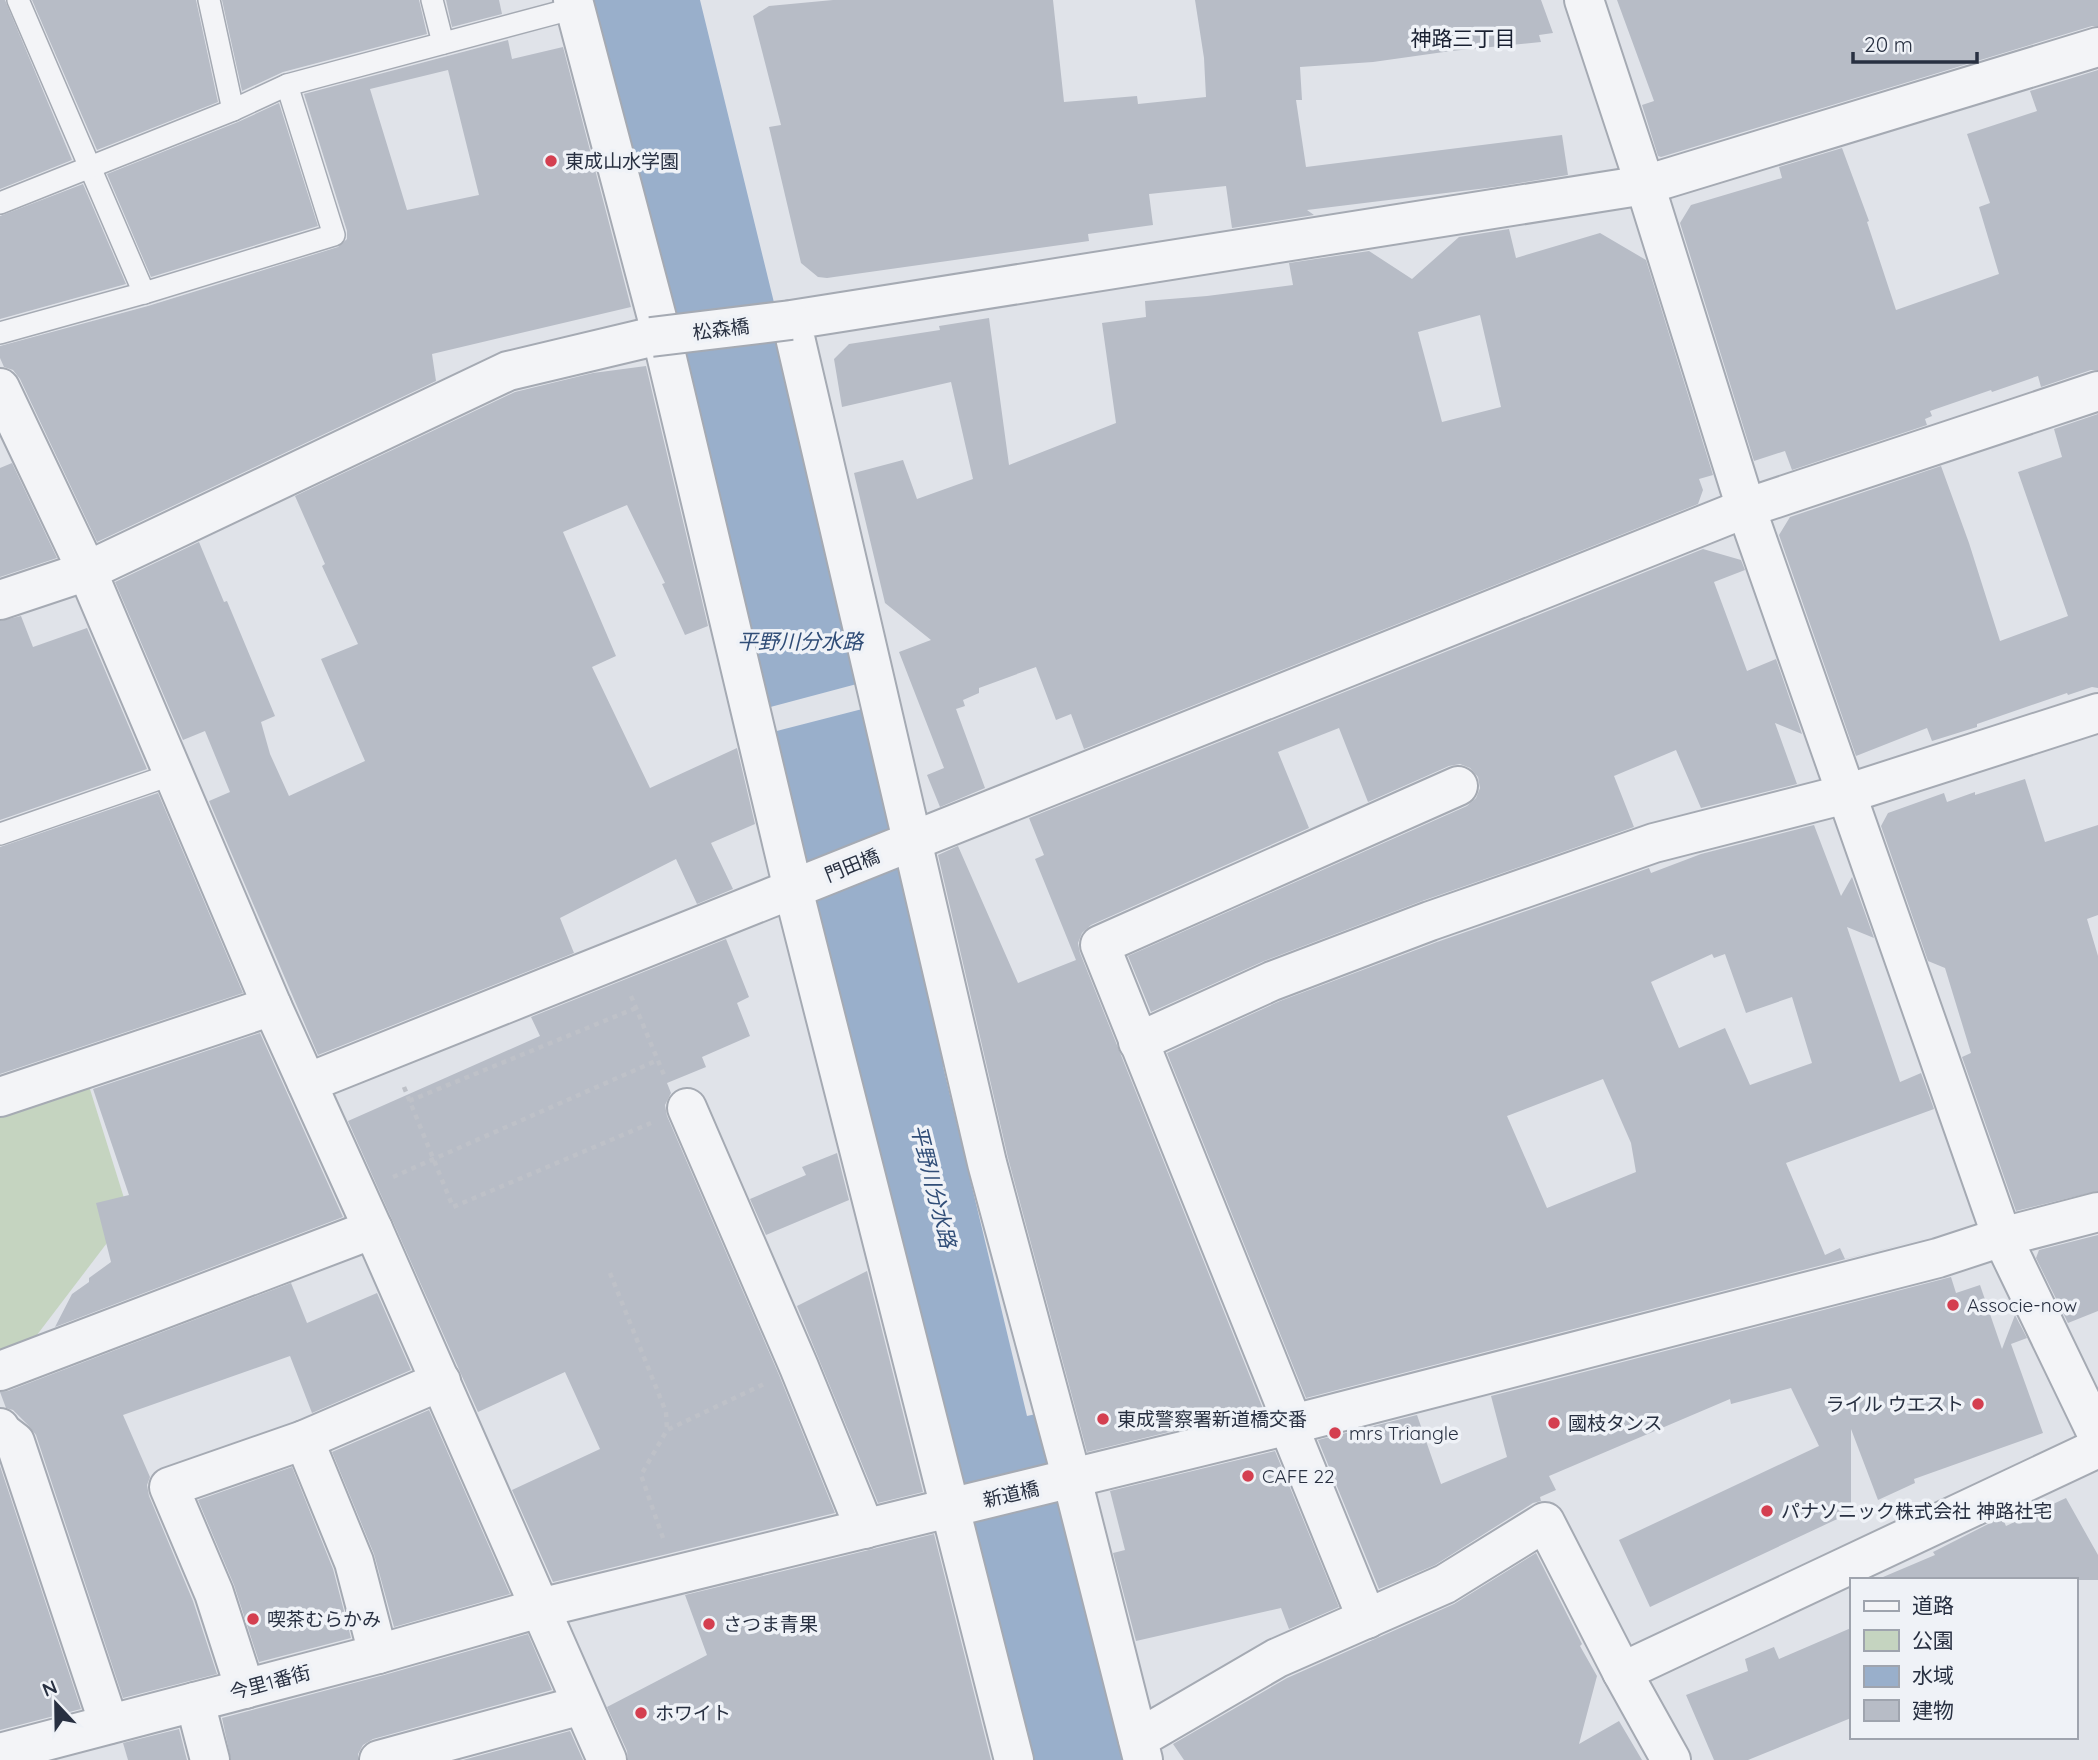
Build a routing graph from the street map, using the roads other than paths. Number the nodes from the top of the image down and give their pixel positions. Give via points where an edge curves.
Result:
1 (18, 0) edge
2 (209, 0) edge
3 (432, 0) edge
4 (1584, 0) edge
5 (574, 4) edge
6 (443, 43) junction
7 (2098, 47) edge
8 (287, 85) junction
9 (233, 110) junction
10 (90, 167) junction
11 (1645, 185) junction
12 (0, 203) edge
13 (144, 293) junction
14 (790, 320) junction
15 (0, 333) edge
16 (0, 388) edge
17 (2098, 391) edge
18 (1746, 508) junction
19 (86, 571) junction
20 (0, 600) edge
21 (2098, 713) edge
22 (173, 774) junction
23 (1458, 786) dead end
24 (1846, 794) junction
25 (0, 834) edge
26 (911, 842) junction
27 (793, 889) junction
28 (272, 1006) junction
29 (1138, 1042) junction
30 (307, 1083) junction
31 (0, 1097) edge
32 (683, 1110) road end
33 (2098, 1212) edge
34 (373, 1228) junction
35 (2002, 1237) junction
36 (0, 1371) edge
37 (441, 1381) junction
38 (1291, 1424) junction
39 (0, 1428) edge
40 (2098, 1436) edge
41 (304, 1440) junction
42 (2098, 1448) edge
43 (1072, 1479) junction
44 (950, 1508) junction
45 (865, 1529) junction
46 (675, 1576) joint
47 (540, 1608) junction
48 (1367, 1619) junction
49 (378, 1654) junction
50 (1622, 1672) junction
51 (245, 1689) junction
52 (195, 1702) junction
53 (582, 1705) junction
54 (109, 1724) junction
55 (1141, 1749) edge
56 (0, 1753) edge
57 (210, 1760) edge
58 (379, 1760) edge
59 (607, 1760) edge
60 (1014, 1760) edge
61 (1671, 1760) edge

1 - 10 lane
2 - 9 lane
3 - 6 lane
4 - 11 street
5 - 6 lane
5 - 27 street via 660,328
6 - 8 lane
7 - 11 street, 松森橋
8 - 9 lane
8 - 13 lane via 334,235
9 - 10 lane
10 - 12 lane
10 - 13 lane
11 - 14 street, 松森橋
11 - 18 street
13 - 15 lane
14 - 19 street, 松森橋, bridge via 651,337 508,372
14 - 26 street
16 - 19 street
17 - 18 street, 門田橋
18 - 24 street
18 - 26 street, 門田橋
19 - 20 street, 松森橋
19 - 22 street
21 - 24 street
22 - 25 lane
22 - 28 street
23 - 29 street via 1100,945
24 - 29 street via 1654,843 1430,920 1272,981
24 - 35 street
26 - 27 street, 門田橋
26 - 43 street via 987,1163
27 - 30 street, 門田橋
27 - 44 street
28 - 30 street
28 - 31 street
29 - 38 street
30 - 34 street
32 - 45 street via 799,1367
33 - 35 street, 新道橋
34 - 36 street
34 - 37 street
35 - 38 street, 新道橋 via 1938,1258
35 - 40 street
37 - 41 street
37 - 47 street
38 - 43 street, 新道橋
38 - 48 street
39 - 54 street via 15,1442
41 - 49 street via 354,1562
41 - 51 street via 169,1487 214,1593
42 - 50 street
43 - 44 street, 新道橋
43 - 55 street
44 - 45 street, 新道橋
44 - 60 street
45 - 46 street, 新道橋
46 - 47 street, 今里1番街
47 - 49 street, 今里1番街
47 - 53 street
48 - 50 street via 1445,1584 1545,1522
48 - 55 street via 1277,1658
49 - 51 street, 今里1番街
50 - 61 street
51 - 52 street, 今里1番街
52 - 54 street, 今里1番街
52 - 57 street
53 - 58 street
53 - 59 street
54 - 56 street, 今里1番街

